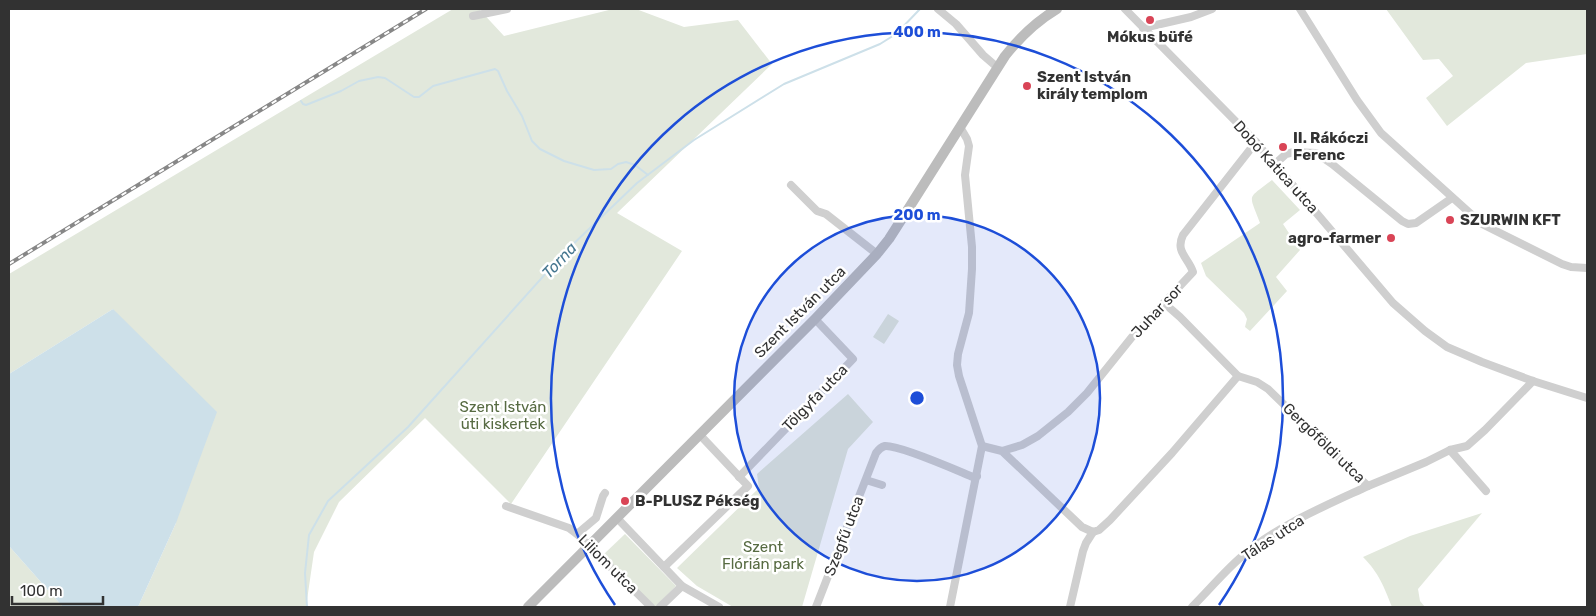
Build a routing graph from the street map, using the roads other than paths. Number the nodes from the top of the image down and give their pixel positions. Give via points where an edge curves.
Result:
1 (507, 9) edge
2 (938, 9) edge
3 (1057, 9) edge
4 (1124, 9) edge
5 (1212, 9) edge
6 (1300, 9) edge
7 (473, 16) dead end
8 (1143, 28) junction
9 (998, 68) junction
10 (960, 128) junction
11 (1256, 142) junction
12 (1275, 164) junction
13 (791, 185) dead end
14 (1452, 198) junction
15 (877, 254) junction
16 (1587, 268) edge
17 (1164, 303) junction
18 (815, 319) junction
19 (1238, 376) junction
20 (1533, 382) junction
21 (1587, 398) edge
22 (700, 435) junction
23 (982, 446) junction
24 (1450, 450) junction
25 (1002, 451) junction
26 (977, 476) junction
27 (738, 477) junction
28 (866, 480) junction
29 (882, 485) dead end
30 (1368, 486) junction
31 (1486, 491) dead end
32 (605, 493) dead end
33 (506, 506) dead end
34 (617, 518) junction
35 (1093, 532) junction
36 (578, 534) junction
37 (590, 545) junction
38 (664, 567) junction
39 (682, 586) junction
40 (528, 607) edge
41 (651, 607) edge
42 (660, 607) edge
43 (719, 607) edge
44 (816, 607) edge
45 (950, 607) edge
46 (1070, 607) edge
47 (1192, 607) edge

1 - 7 street
2 - 9 street
3 - 9 main road, Szent István utca via 1024,34
4 - 8 street, Dobó Katica utca
5 - 8 street
6 - 14 street via 1381,133
8 - 11 street, Dobó Katica utca
9 - 10 main road, Szent István utca
10 - 15 main road, Szent István utca
10 - 23 street via 969,146 965,176 972,269 969,313 957,366
11 - 12 street, Dobó Katica utca
11 - 17 street, Juhar sor via 1183,235 1180,248 1193,272
12 - 14 street via 1286,154 1316,153 1408,224 1416,223
12 - 20 street, Dobó Katica utca via 1393,303 1425,331 1447,347
13 - 15 street via 817,211 826,214
14 - 16 street via 1482,224 1562,264
15 - 18 main road, Szent István utca
17 - 19 street, Gergőföldi utca
17 - 25 street, Juhar sor via 1068,412 1038,436
18 - 22 main road, Szent István utca
18 - 27 street, Tölgyfa utca via 853,359
19 - 30 street, Gergőföldi utca via 1268,389
19 - 35 street via 1110,520
20 - 21 street, Dobó Katica utca
20 - 24 street, Gergőföldi utca via 1467,446
22 - 27 street
22 - 34 main road, Szent István utca
23 - 25 street
23 - 26 street
24 - 30 street, Gergőföldi utca
24 - 31 street
25 - 35 street via 1082,527
26 - 28 street via 884,446 876,453
26 - 45 street
27 - 38 street via 748,486
28 - 29 street, Szegfű utca
28 - 44 street, Szegfű utca
30 - 47 street, Tálas utca via 1264,540 1241,557
32 - 36 street via 596,518
33 - 36 street, Liliom utca
34 - 37 main road, Szent István utca
34 - 38 street
35 - 46 street via 1082,551
36 - 37 street, Liliom utca
37 - 40 main road, Szent István utca
37 - 41 street, Liliom utca
38 - 39 street
39 - 42 street
39 - 43 street

